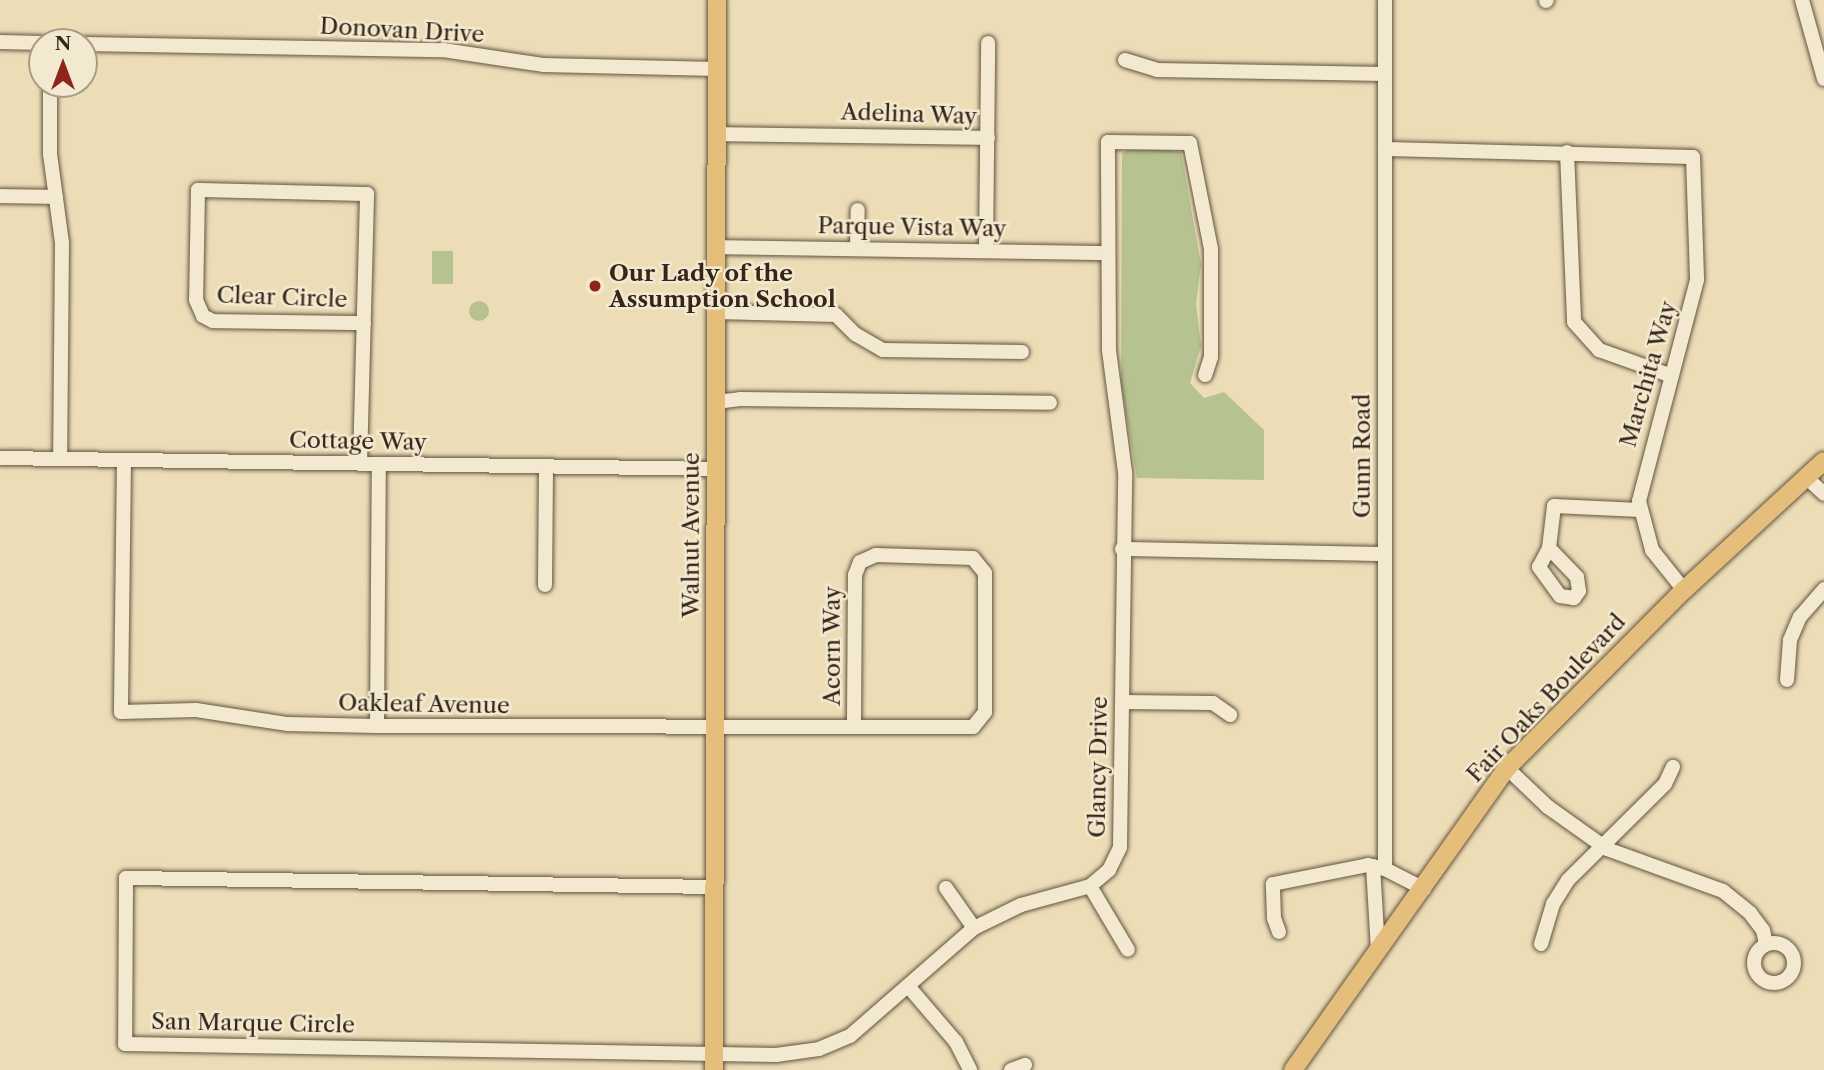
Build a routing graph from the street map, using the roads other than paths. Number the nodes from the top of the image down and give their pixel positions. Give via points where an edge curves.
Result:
1 (717, 0) edge
2 (1385, 0) edge
3 (1802, 0) edge
4 (0, 42) edge
5 (28, 43) edge
6 (988, 43) dead end
7 (98, 44) edge
8 (1125, 60) dead end
9 (717, 69) junction
10 (1385, 74) junction
11 (1824, 79) edge
12 (50, 98) edge
13 (716, 135) junction
14 (988, 138) junction
15 (1385, 149) junction
16 (1567, 152) junction
17 (0, 196) edge
18 (57, 197) junction
19 (858, 210) dead end
20 (716, 247) junction
21 (857, 249) junction
22 (986, 251) junction
23 (1107, 254) junction
24 (716, 312) junction
25 (364, 323) junction
26 (1022, 352) dead end
27 (1205, 375) dead end
28 (1672, 376) junction
29 (716, 402) junction
30 (1051, 403) dead end
31 (0, 458) edge
32 (60, 459) junction
33 (124, 460) junction
34 (1824, 460) edge
35 (360, 464) junction
36 (379, 464) junction
37 (546, 466) junction
38 (716, 469) junction
39 (1807, 478) junction
40 (1824, 494) edge
41 (1640, 510) junction
42 (1549, 548) dead end
43 (1122, 549) junction
44 (1384, 554) junction
45 (545, 585) dead end
46 (1824, 589) edge
47 (1684, 590) junction
48 (1787, 680) dead end
49 (1123, 702) junction
50 (1230, 715) dead end
51 (978, 724) joint
52 (377, 726) junction
53 (854, 726) junction
54 (715, 727) junction
55 (1673, 767) dead end
56 (1507, 768) junction
57 (1603, 846) junction
58 (1379, 868) junction
59 (1090, 886) junction
60 (715, 887) junction
61 (946, 888) dead end
62 (1424, 888) junction
63 (974, 928) junction
64 (1279, 932) dead end
65 (1541, 944) dead end
66 (1766, 944) dead end
67 (1128, 950) dead end
68 (1378, 951) junction
69 (908, 986) junction
70 (714, 1063) edge
71 (970, 1070) edge
72 (1293, 1070) edge

1 - 9 main road, Walnut Avenue
2 - 10 street, Gunn Road
3 - 11 street
4 - 5 street
6 - 14 street
7 - 9 street, Donovan Drive via 443,50 543,65
8 - 10 street via 1157,70
9 - 13 main road, Walnut Avenue
10 - 15 street, Gunn Road
12 - 18 street via 50,154
13 - 14 street, Adelina Way
13 - 20 main road, Walnut Avenue
14 - 22 street, Adelina Way
15 - 16 street
15 - 44 street, Gunn Road
16 - 28 street via 1570,308 1577,329 1599,350
16 - 28 street, Marchita Way via 1693,157 1697,280
17 - 18 street
18 - 32 street via 62,243
19 - 21 street
20 - 21 street, Parque Vista Way
20 - 24 main road, Walnut Avenue
21 - 22 street, Parque Vista Way
22 - 23 street, Parque Vista Way
23 - 27 street, Glancy Drive via 1108,142 1190,144 1211,249 1211,357
23 - 43 street, Glancy Drive via 1109,350 1125,472
24 - 26 street via 836,315 855,334 883,349
24 - 29 main road, Walnut Avenue
25 - 25 street, Clear Circle via 213,321 203,316 196,300 198,190 367,194
25 - 35 street
28 - 41 street, Marchita Way via 1641,483
29 - 30 street
29 - 38 main road, Walnut Avenue
31 - 32 street, Cottage Way
32 - 33 street, Cottage Way
33 - 35 street, Cottage Way
33 - 52 street, Oakleaf Avenue via 121,712 195,710 288,724
34 - 39 main road, Fair Oaks Boulevard
35 - 36 street, Cottage Way
36 - 37 street, Cottage Way
36 - 52 street
37 - 38 street, Cottage Way
37 - 45 street
38 - 54 main road, Walnut Avenue
39 - 40 street
39 - 47 main road, Fair Oaks Boulevard
41 - 42 street via 1554,506
41 - 47 street, Marchita Way via 1652,550
43 - 44 street
43 - 49 street, Glancy Drive
44 - 58 street, Gunn Road
46 - 48 street via 1800,617 1790,640
47 - 56 main road, Fair Oaks Boulevard
49 - 50 street via 1213,703
49 - 59 street, Glancy Drive via 1121,839 1109,870
51 - 53 street, Oakleaf Avenue via 965,729
51 - 53 street, Acorn Way via 985,712 982,566 965,555 876,555 860,562 855,575
52 - 54 street, Oakleaf Avenue
53 - 54 street, Oakleaf Avenue
54 - 60 main road, Walnut Avenue
55 - 57 street via 1665,784
56 - 57 street via 1548,807
56 - 62 main road, Fair Oaks Boulevard
57 - 65 street via 1558,894
57 - 66 street via 1723,891 1750,913 1763,930
58 - 62 street
58 - 64 street via 1273,884
58 - 68 street, Gunn Road
59 - 63 street via 1021,905
59 - 67 street
60 - 70 main road, Walnut Avenue
60 - 70 street, San Marque Circle via 126,878 125,1030 125,1044
61 - 63 street
62 - 68 main road, Fair Oaks Boulevard
63 - 69 street
68 - 72 main road, Fair Oaks Boulevard
69 - 70 street via 859,1030 819,1049
69 - 71 street via 956,1042

